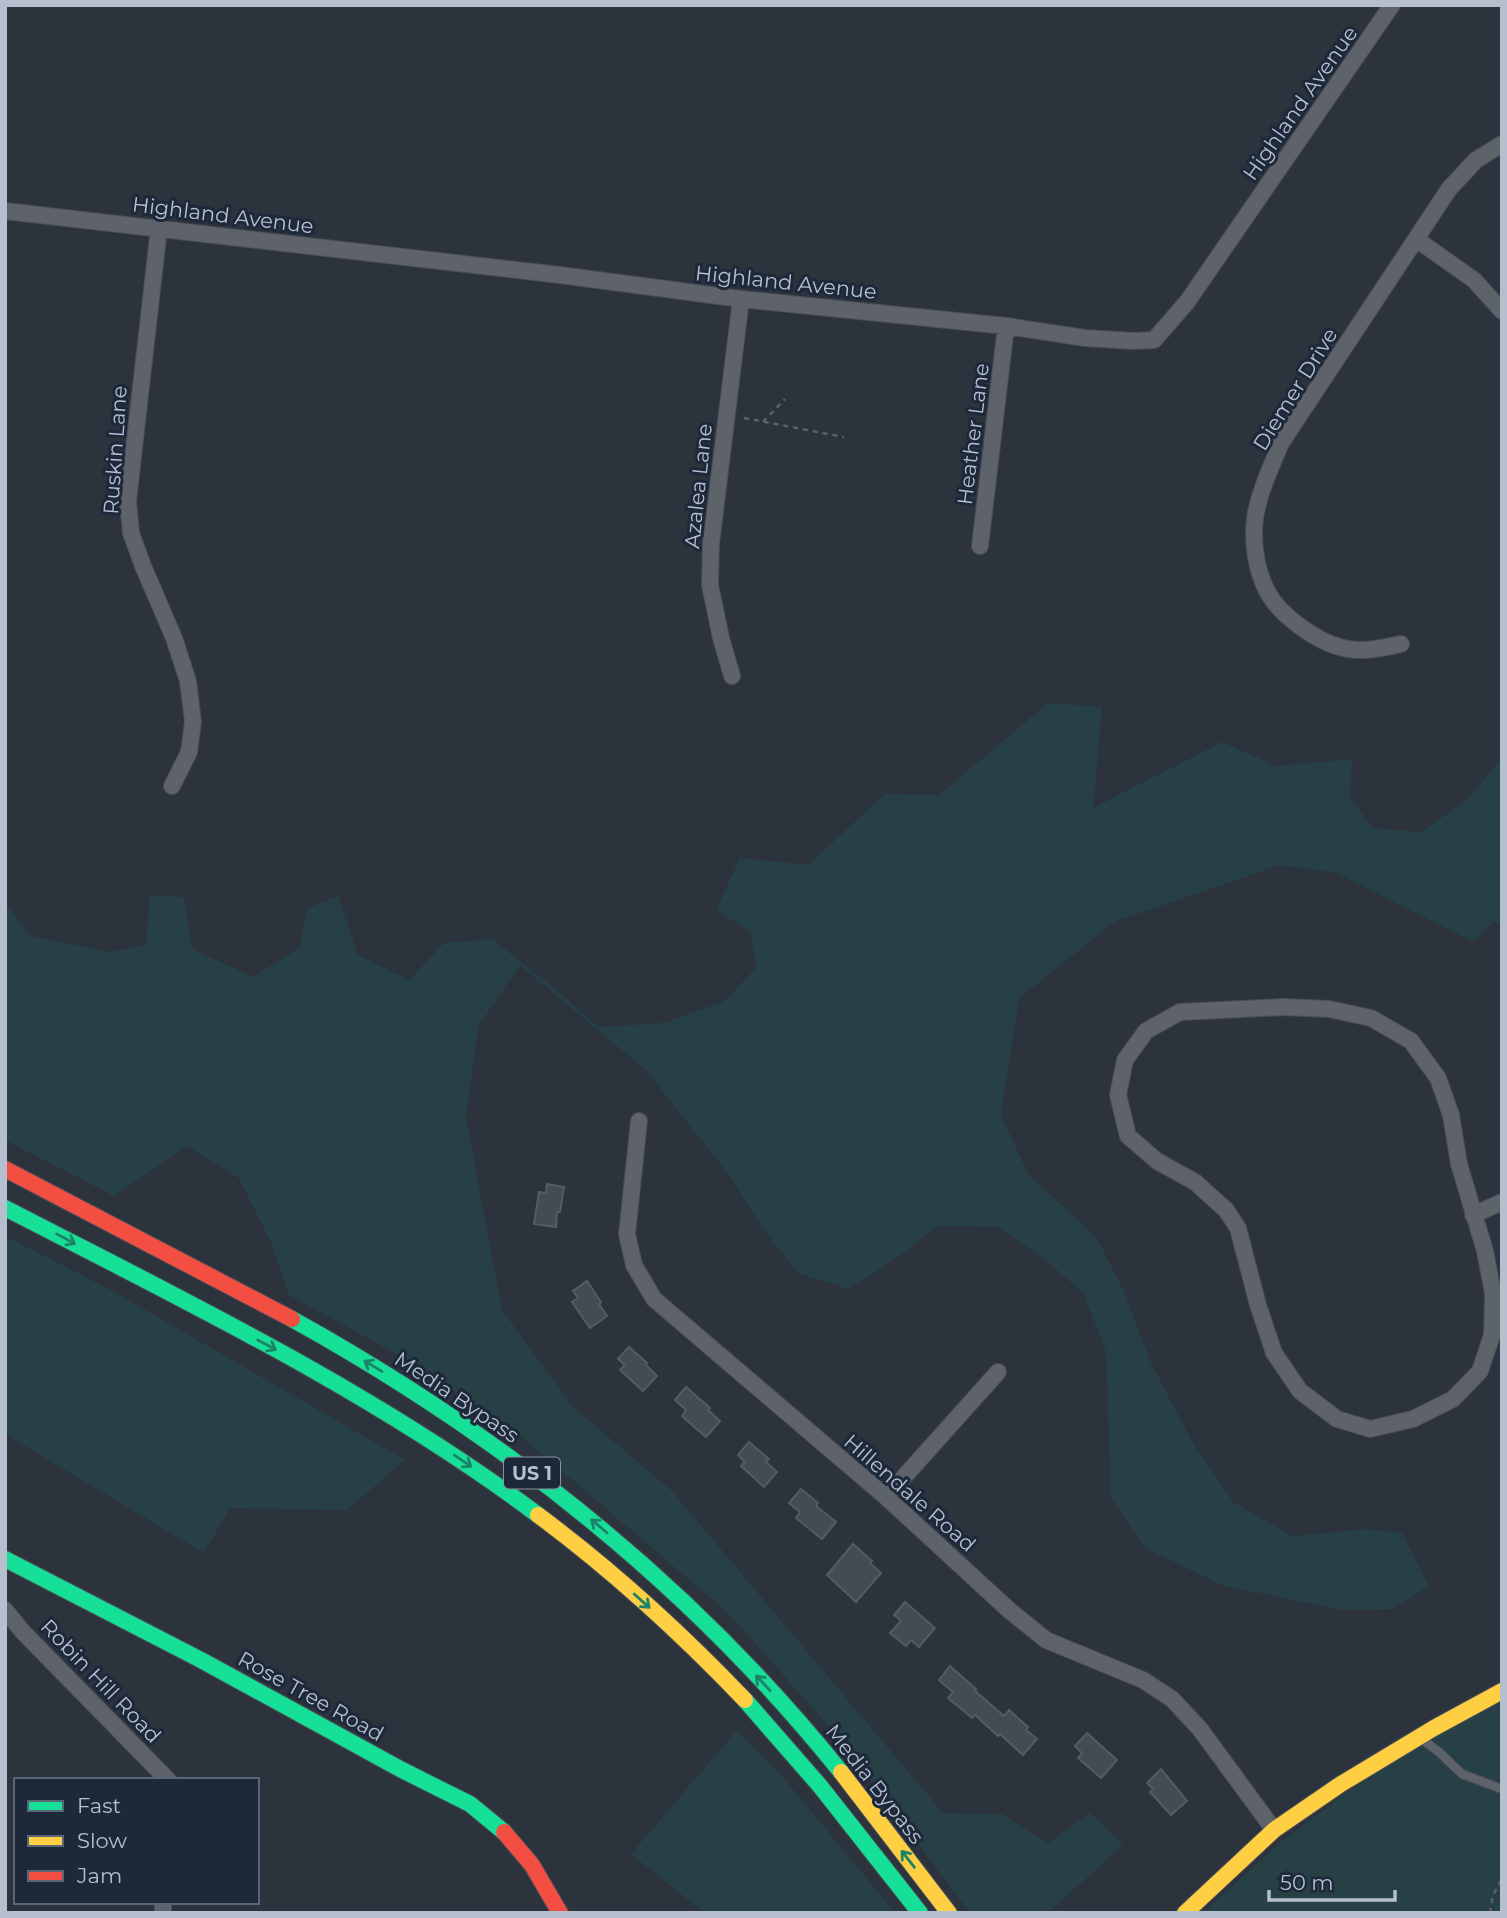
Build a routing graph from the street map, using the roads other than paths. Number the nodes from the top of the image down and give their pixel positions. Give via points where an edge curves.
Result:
1 (1392, 5) edge
2 (1502, 144) edge
3 (5, 211) edge
4 (159, 228) junction
5 (1416, 239) junction
6 (741, 299) junction
7 (1502, 311) edge
8 (1006, 327) junction
9 (980, 546) dead end
10 (1401, 644) dead end
11 (732, 676) dead end
12 (172, 786) dead end
13 (639, 1121) dead end
14 (5, 1169) edge
15 (1502, 1202) edge
16 (5, 1208) edge
17 (1473, 1215) junction
18 (998, 1372) dead end
19 (886, 1497) junction
20 (5, 1559) edge
21 (5, 1610) edge
22 (1502, 1691) edge
23 (1419, 1737) junction
24 (166, 1778) edge
25 (1502, 1790) edge
26 (1274, 1830) junction
27 (560, 1913) edge
28 (920, 1913) edge
29 (949, 1913) edge
30 (1185, 1913) edge

1 - 8 street, Highland Avenue via 1187,302 1154,340 1085,338
2 - 5 street, Diemer Drive via 1476,160 1449,189
3 - 4 street, Highland Avenue
4 - 6 street, Highland Avenue
4 - 12 street, Ruskin Lane via 128,501 131,533 188,681 193,722 189,752
5 - 7 street via 1474,280
5 - 10 street, Diemer Drive via 1281,443 1255,519 1256,560 1268,593 1289,617 1315,637 1342,648 1366,650
6 - 8 street, Highland Avenue
6 - 11 street, Azalea Lane via 710,585
8 - 9 street, Heather Lane
13 - 19 street, Hillendale Road via 627,1234 634,1265 654,1299
29 -> 14 main road, Media Bypass / US 1 via 855,1790 772,1693 683,1602 568,1502 486,1440 381,1371
15 - 17 street
16 -> 28 main road, Media Bypass / US 1 via 332,1380 416,1430 520,1502 618,1580 710,1664 837,1805
17 - 17 street via 1438,1078 1411,1041 1371,1018 1329,1009 1284,1007 1180,1012 1146,1031 1125,1060 1118,1095 1128,1136 1157,1161 1195,1182 1226,1210 1238,1228 1274,1353 1300,1391 1337,1419 1370,1429 1413,1419 1453,1399 1480,1371 1492,1335 1493,1293
18 - 19 street
19 - 26 street, Hillendale Road via 1046,1640 1143,1680 1172,1699 1200,1729
20 - 27 main road, Rose Tree Road via 470,1804 507,1835 532,1865
21 - 24 street, Robin Hill Road
22 - 23 main road
23 - 25 lane via 1462,1774
23 - 26 main road
26 - 30 main road

